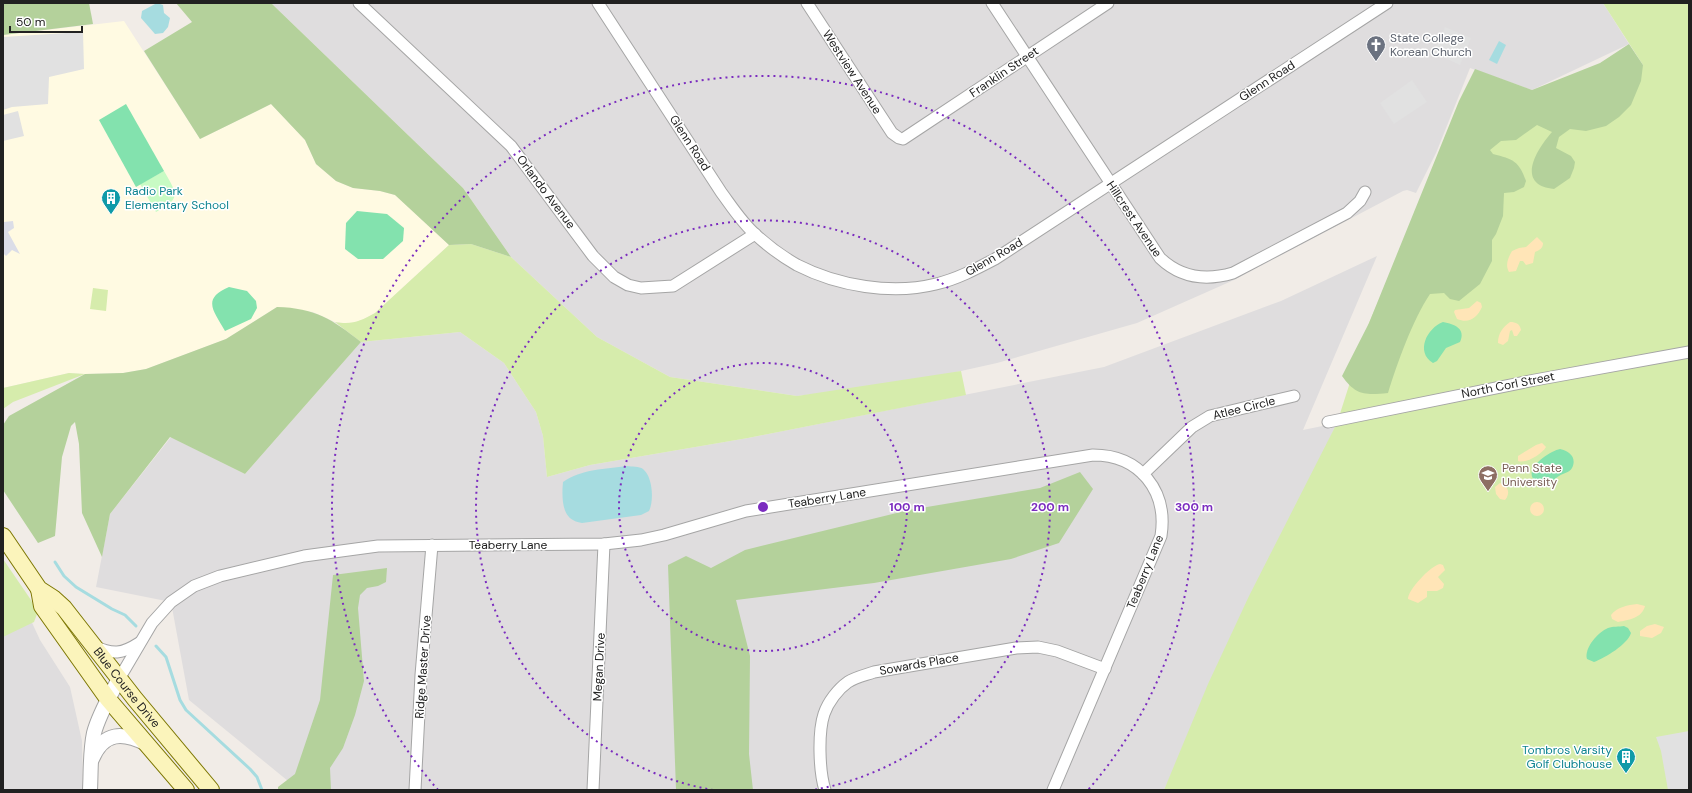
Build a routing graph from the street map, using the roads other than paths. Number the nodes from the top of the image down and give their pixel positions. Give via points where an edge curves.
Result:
1 (359, 3) edge
2 (598, 3) edge
3 (807, 3) edge
4 (992, 3) edge
5 (1108, 3) edge
6 (1387, 3) edge
7 (1027, 57) junction
8 (899, 138) joint
9 (1110, 183) junction
10 (1365, 192) dead end
11 (755, 234) junction
12 (1689, 352) edge
13 (1294, 396) dead end
14 (1328, 422) dead end
15 (1143, 474) junction
16 (3, 536) edge
17 (604, 544) junction
18 (432, 545) junction
19 (39, 589) junction
20 (142, 641) junction
21 (94, 646) junction
22 (1105, 669) junction
23 (119, 679) junction
24 (108, 699) junction
25 (147, 744) junction
26 (91, 763) junction
27 (90, 790) edge
28 (186, 790) edge
29 (211, 790) edge
30 (416, 790) edge
31 (593, 790) edge
32 (825, 790) edge
33 (1053, 790) edge

1 - 11 street, Orlando Avenue via 511,146 593,256 614,278 628,286 641,288 673,286
2 - 11 street, Glenn Road via 721,192
3 - 8 street, Westview Avenue via 892,133
4 - 7 street, Hillcrest Avenue
5 - 7 street, Franklin Street
6 - 9 street, Glenn Road
7 - 8 street, Franklin Street via 908,136
7 - 9 street, Hillcrest Avenue
9 - 10 street, Hillcrest Avenue via 1160,258 1181,273 1204,278 1233,273 1347,212 1360,201
9 - 11 street, Glenn Road via 995,259 968,274 936,284 878,288 841,282 797,265
12 - 14 street, North Corl Street via 1543,378
13 - 15 street, Atlee Circle via 1210,416 1192,427
15 - 17 street, Teaberry Lane via 1118,458 1093,455 746,511 664,535
15 - 22 street, Teaberry Lane via 1153,486 1161,506 1161,536
16 - 19 main road, Blue Course Drive
17 - 18 street, Teaberry Lane
17 - 31 street, Megan Drive
18 - 20 street, Teaberry Lane via 378,546 304,556 207,580 171,602 152,623
18 - 30 street, Ridge Master Drive via 421,675
19 - 21 main road, Blue Course Drive via 64,608
19 - 24 main road, Blue Course Drive via 42,606
20 - 21 street via 116,653 103,651
20 - 23 street, Teaberry Lane
21 - 23 main road, Blue Course Drive
22 - 32 street, Sowards Place via 1057,651 1016,648 874,672 860,677 849,682 838,692 824,714 820,759
22 - 33 street, Teaberry Lane
23 - 24 street
23 - 29 main road, Blue Course Drive
24 - 25 main road, Blue Course Drive
24 - 26 street via 94,732
25 - 26 street via 123,735 110,738 99,746
25 - 28 main road, Blue Course Drive
26 - 27 street

